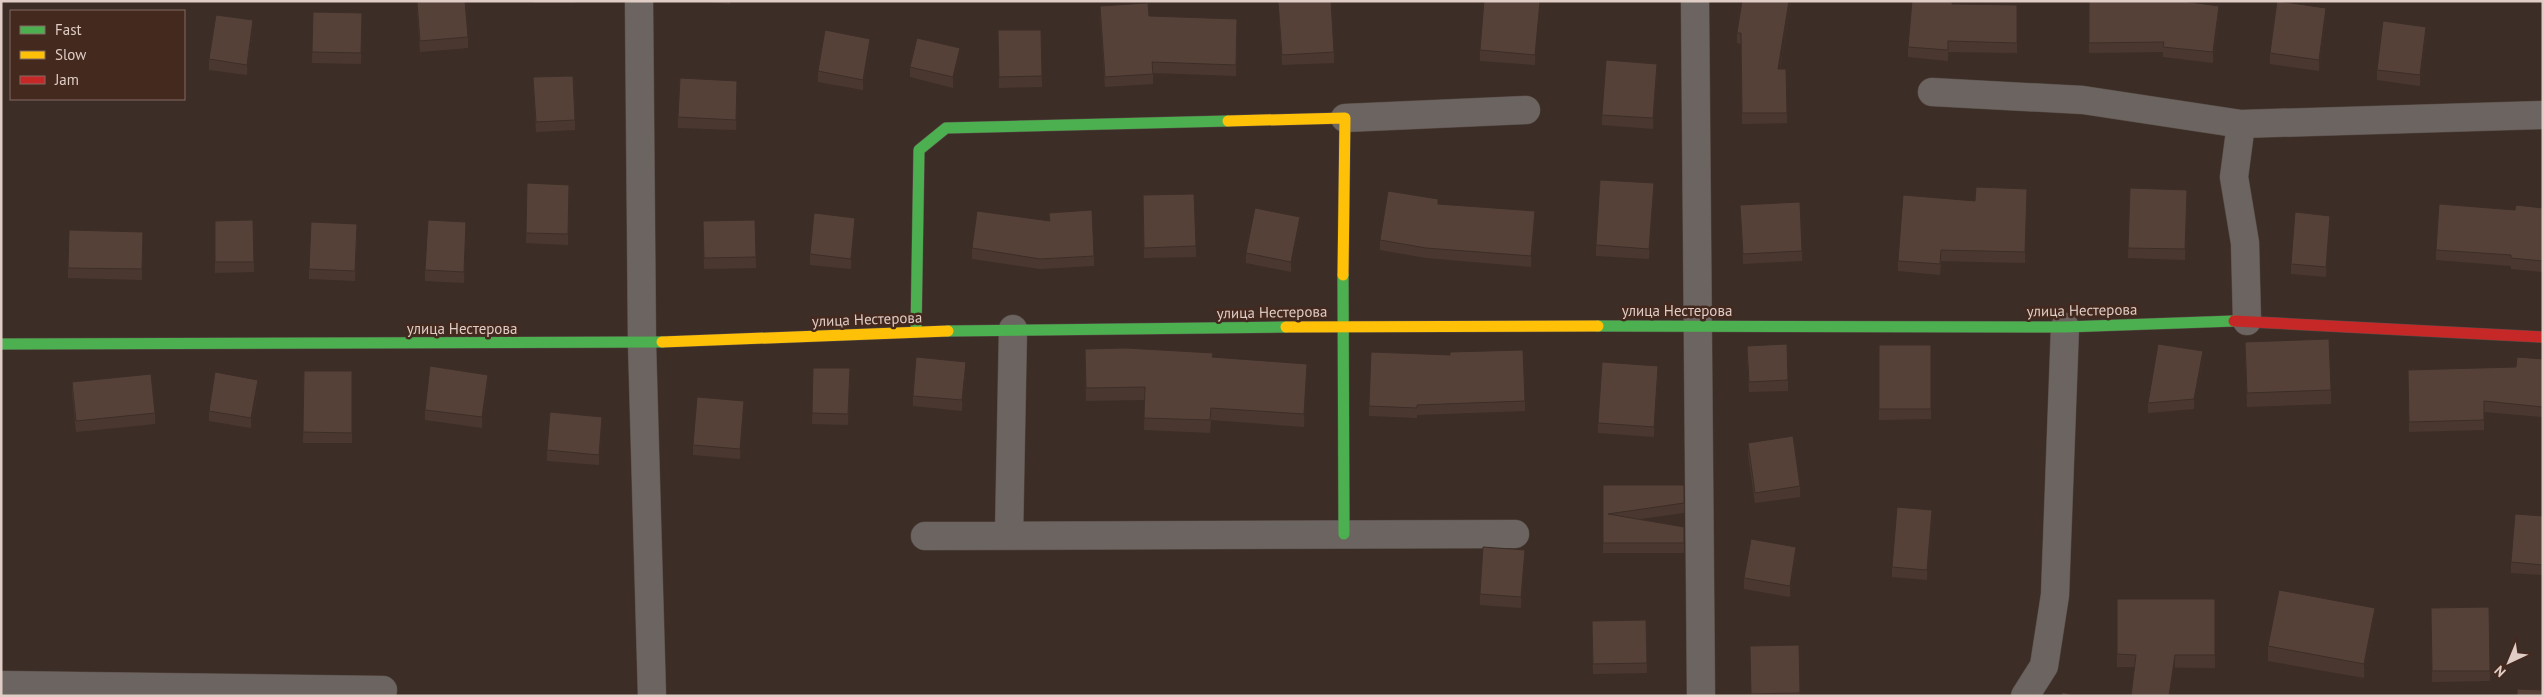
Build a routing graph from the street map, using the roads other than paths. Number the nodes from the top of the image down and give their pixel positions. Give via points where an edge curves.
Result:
1 (639, 1) edge
2 (1695, 1) edge
3 (1932, 92) dead end
4 (1526, 110) dead end
5 (2543, 115) edge
6 (1345, 118) junction
7 (2241, 124) junction
8 (2247, 321) junction
9 (1698, 325) junction
10 (1342, 326) junction
11 (2065, 327) junction
12 (1013, 329) junction
13 (916, 332) junction
14 (2543, 337) edge
15 (642, 343) junction
16 (1, 344) edge
17 (1344, 534) junction
18 (1515, 534) dead end
19 (925, 536) dead end
20 (1009, 536) junction
21 (1, 685) edge
22 (383, 690) dead end
23 (301, 692) edge
24 (652, 696) edge
25 (1700, 696) edge
26 (2025, 696) edge

1 - 15 street
2 - 9 street
3 - 7 street via 2083,100
4 - 6 street
5 - 7 street
6 - 10 street
6 - 13 street via 946,128 919,150
7 - 8 street via 2234,177 2245,242
8 - 11 street, улица Нестерова
8 - 14 street, улица Нестерова
9 - 10 street, улица Нестерова
9 - 11 street, улица Нестерова
9 - 25 street
10 - 12 street, улица Нестерова
10 - 17 street
11 - 26 street via 2055,595 2044,666
12 - 13 street, улица Нестерова
12 - 20 street
13 - 15 street, улица Нестерова
15 - 16 street, улица Нестерова
15 - 24 street
17 - 18 street
17 - 20 street
19 - 20 street
21 - 23 street
22 - 23 street

